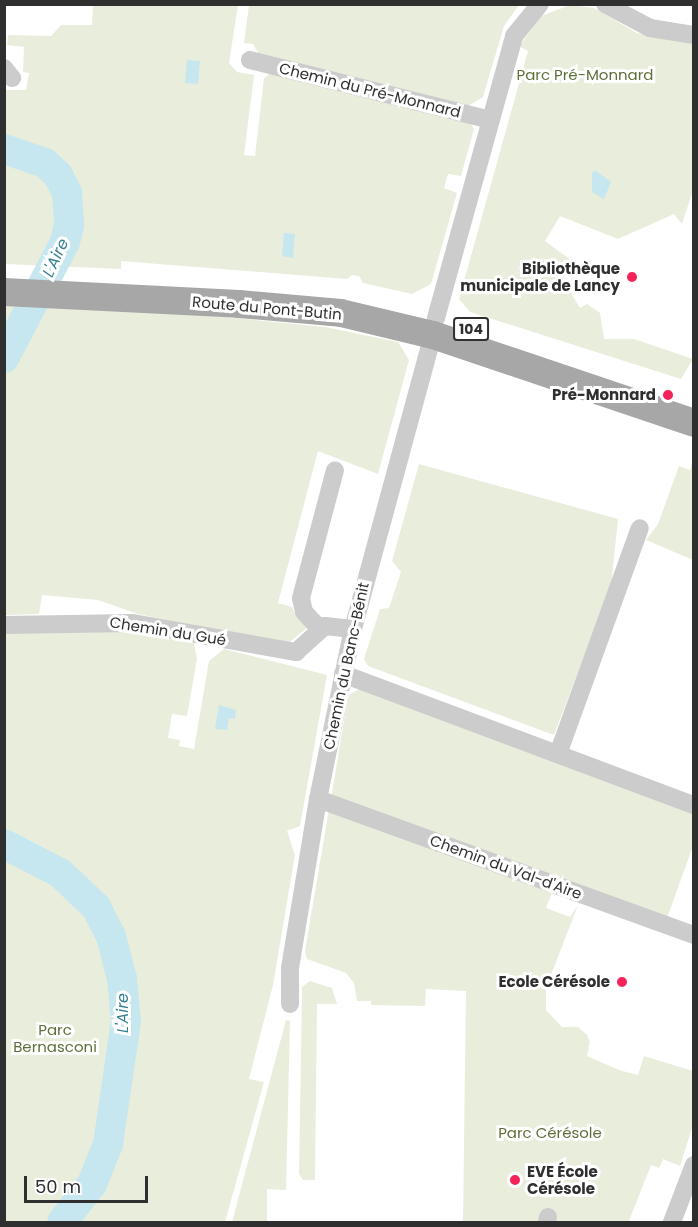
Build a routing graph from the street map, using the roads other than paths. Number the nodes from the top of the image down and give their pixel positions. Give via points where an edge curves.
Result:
1 (540, 4) edge
2 (605, 4) edge
3 (693, 35) edge
4 (250, 60) dead end
5 (491, 120) junction
6 (4, 277) edge
7 (4, 292) edge
8 (239, 296) junction
9 (434, 327) junction
10 (693, 403) edge
11 (693, 423) edge
12 (335, 470) dead end
13 (640, 528) dead end
14 (4, 625) edge
15 (319, 628) junction
16 (352, 629) junction
17 (343, 674) junction
18 (558, 753) junction
19 (318, 799) junction
20 (693, 805) edge
21 (693, 935) edge
22 (290, 1004) dead end
23 (693, 1165) edge
24 (672, 1222) edge

1 - 5 street via 514,36
2 - 3 street via 650,28
4 - 5 street, Chemin du Pré-Monnard
5 - 9 street
6 - 8 main road, Route du Pont-Butin / 104
7 - 8 main road, Route du Pont-Butin / 104
8 - 9 main road, Route du Pont-Butin / 104 via 344,298
9 - 10 main road, Route du Pont-Butin / 104
9 - 11 main road, Route du Pont-Butin / 104
9 - 16 street, Chemin du Banc-Bénit
12 - 15 street via 301,598 304,612
13 - 18 street
14 - 15 street, Chemin du Gué via 133,623 296,652 306,646
15 - 16 street via 330,625
16 - 17 street, Chemin du Banc-Bénit
17 - 18 street
17 - 19 street, Chemin du Banc-Bénit
18 - 20 street
19 - 21 street, Chemin du Val-d'Aire
19 - 22 street, Chemin du Banc-Bénit via 290,968
23 - 24 street

